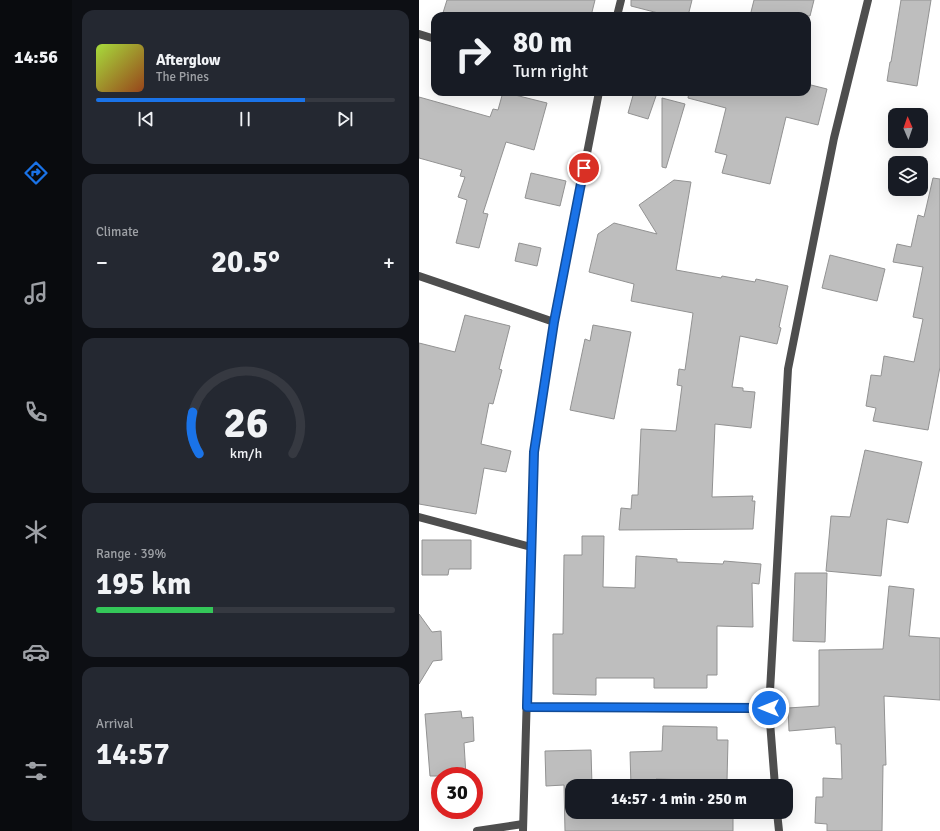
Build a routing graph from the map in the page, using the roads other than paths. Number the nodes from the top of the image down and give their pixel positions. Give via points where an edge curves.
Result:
1 (621, 0) edge
2 (868, 0) edge
3 (618, 12) edge
4 (419, 34) edge
5 (431, 38) edge
6 (597, 96) edge
7 (419, 276) edge
8 (554, 322) junction
9 (419, 516) edge
10 (531, 547) junction
11 (527, 707) junction
12 (769, 708) junction
13 (774, 779) edge
14 (778, 819) edge
15 (523, 827) edge
16 (477, 831) edge
17 (779, 831) edge

1 - 3 street
2 - 12 street via 834,138 788,369
4 - 5 street
6 - 8 street
7 - 8 street
8 - 10 street via 534,452
9 - 10 street
10 - 11 street
11 - 12 street
11 - 15 street
12 - 13 street
14 - 17 street
15 - 16 street

